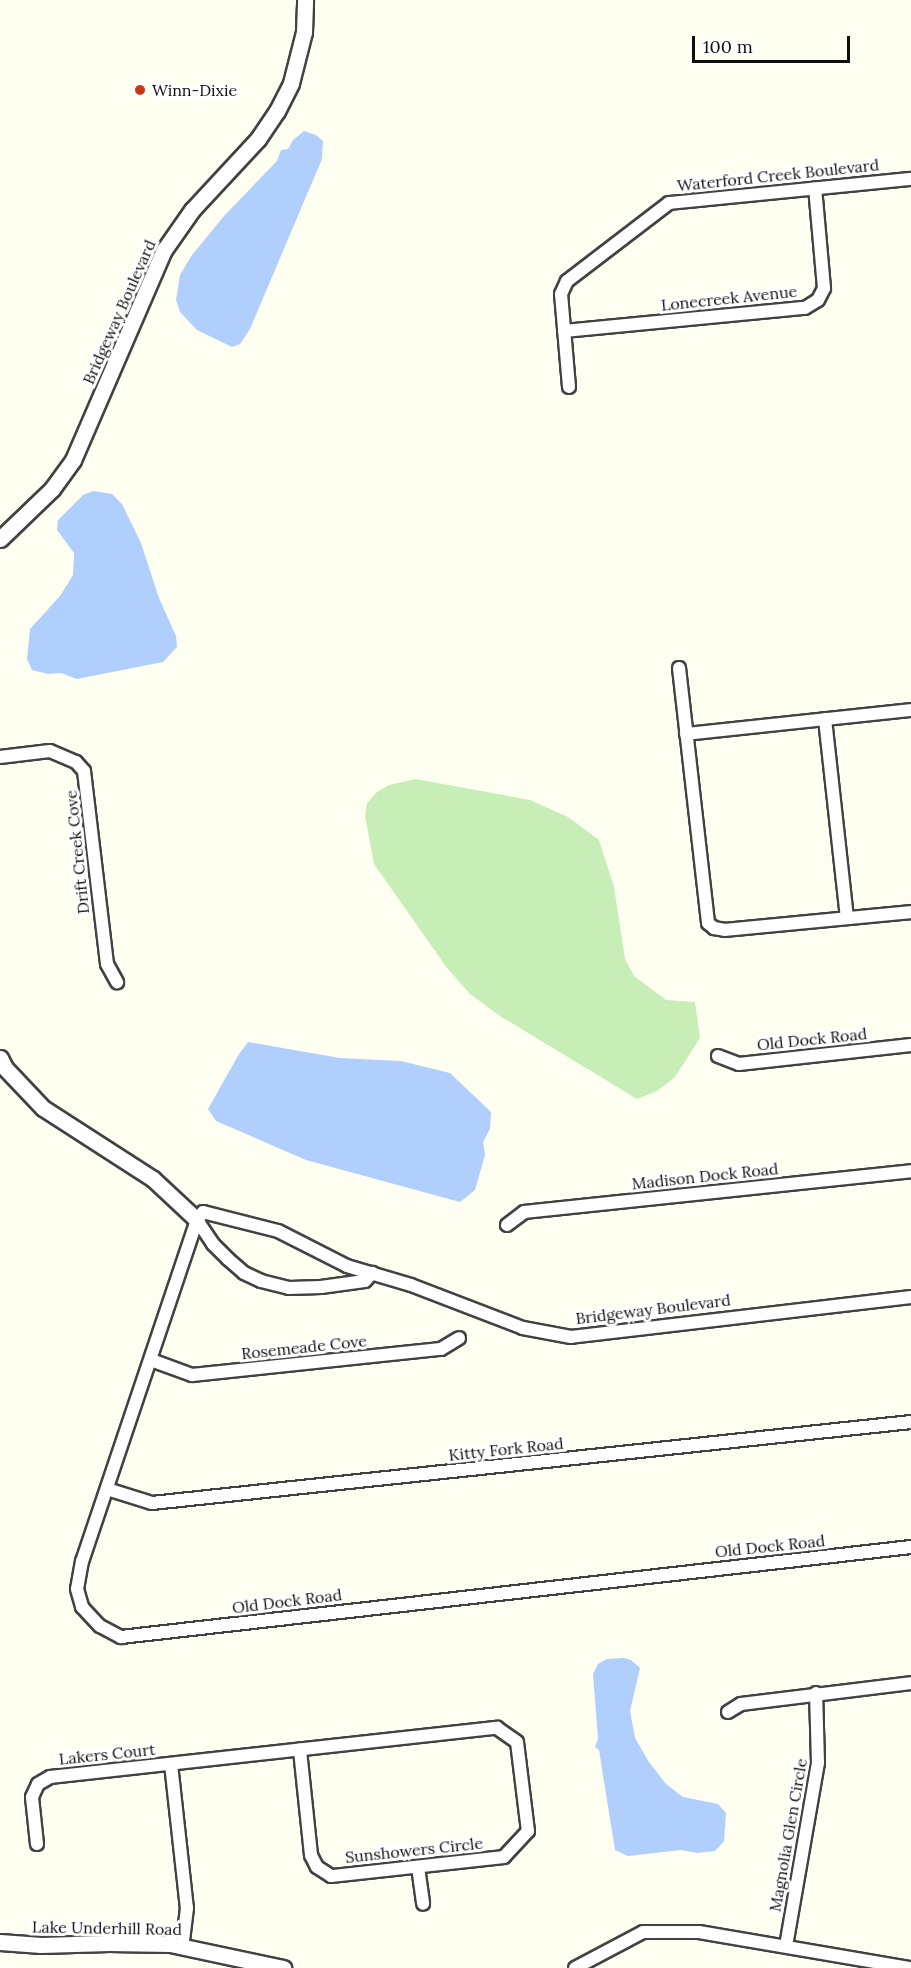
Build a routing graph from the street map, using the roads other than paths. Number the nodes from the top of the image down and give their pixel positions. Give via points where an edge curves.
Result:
1 (305, 0) edge
2 (911, 179) edge
3 (815, 188) junction
4 (564, 331) junction
5 (569, 387) dead end
6 (0, 539) edge
7 (679, 668) dead end
8 (911, 710) edge
9 (825, 719) junction
10 (686, 734) junction
11 (0, 757) edge
12 (911, 912) edge
13 (847, 918) junction
14 (117, 982) dead end
15 (911, 1045) edge
16 (718, 1056) dead end
17 (2, 1066) edge
18 (911, 1171) edge
19 (197, 1220) junction
20 (507, 1225) dead end
21 (372, 1273) junction
22 (911, 1297) edge
23 (459, 1338) dead end
24 (151, 1360) junction
25 (911, 1422) edge
26 (107, 1489) junction
27 (911, 1547) edge
28 (911, 1683) edge
29 (816, 1693) junction
30 (728, 1712) dead end
31 (300, 1750) junction
32 (171, 1764) junction
33 (36, 1844) dead end
34 (418, 1867) junction
35 (423, 1904) dead end
36 (0, 1942) edge
37 (182, 1946) junction
38 (786, 1946) junction
39 (283, 1968) edge
40 (575, 1968) edge
41 (909, 1968) edge

1 - 6 street, Bridgeway Boulevard via 302,43 291,83 277,111 258,139 192,210 164,250 73,460 52,489
2 - 3 street, Waterford Creek Boulevard
3 - 4 street, Waterford Creek Boulevard via 669,203 567,281 561,294
3 - 4 street, Lonecreek Avenue via 824,288 818,300 805,308
4 - 5 street, Waterford Creek Boulevard
7 - 10 street
8 - 9 street
9 - 10 street
9 - 13 street
10 - 13 street via 708,923 725,930
11 - 14 street, Drift Creek Cove via 50,751 76,762 84,771 107,964
12 - 13 street
15 - 16 street, Old Dock Road via 739,1064
17 - 19 street via 43,1108 153,1179
18 - 20 street, Madison Dock Road via 524,1212
19 - 21 street, Bridgeway Boulevard via 203,1212 229,1216 278,1232 347,1266
19 - 21 street via 228,1259 261,1281 289,1288 321,1287 365,1281
19 - 24 street, Old Dock Road
21 - 22 street, Bridgeway Boulevard via 523,1328 571,1337
23 - 24 street, Rosemeade Cove via 441,1349 192,1375
24 - 26 street, Old Dock Road
25 - 26 street, Kitty Fork Road via 152,1503
26 - 27 street, Old Dock Road via 81,1561 77,1589 82,1607 100,1626 121,1637
28 - 29 street
29 - 30 street via 741,1704
29 - 38 street, Magnolia Glen Circle via 819,1763
31 - 32 street, Sunshowers Circle
31 - 34 street, Sunshowers Circle via 311,1855 317,1867 331,1876
31 - 34 street, Sunshowers Circle via 497,1728 517,1742 528,1831 504,1857
32 - 33 street, Lakers Court via 44,1780 32,1797
32 - 37 street via 187,1908
34 - 35 street
36 - 37 street, Lake Underhill Road
37 - 39 street, Lake Underhill Road
38 - 40 street via 699,1932 643,1932
38 - 41 street

